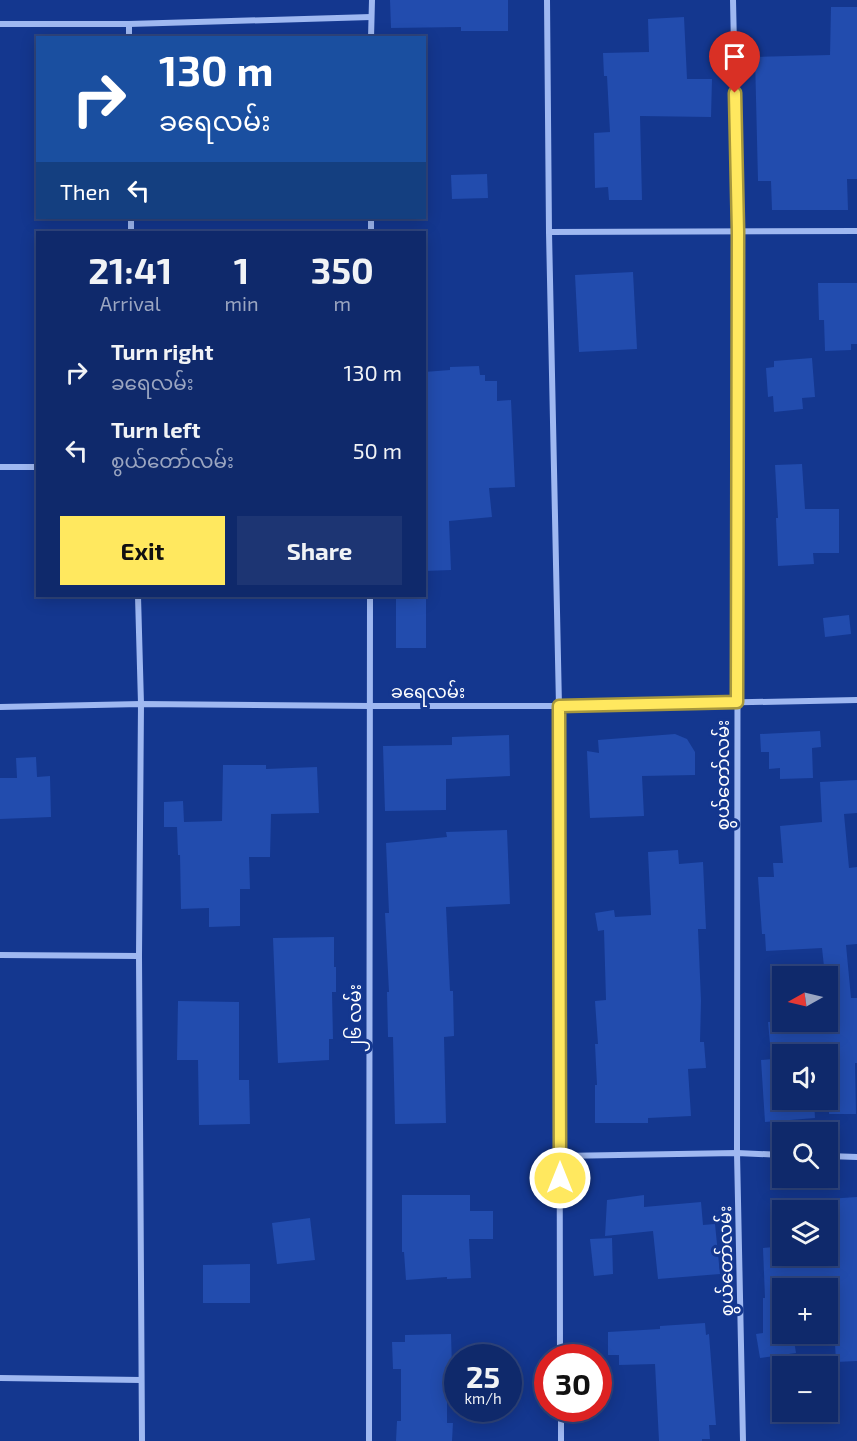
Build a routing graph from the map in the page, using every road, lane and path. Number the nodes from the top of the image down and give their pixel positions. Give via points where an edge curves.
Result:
1 (372, 0) edge
2 (547, 0) edge
3 (734, 0) edge
4 (371, 17) junction
5 (0, 24) edge
6 (129, 24) junction
7 (129, 36) edge
8 (371, 36) edge
9 (857, 231) edge
10 (549, 232) junction
11 (738, 232) junction
12 (0, 466) edge
13 (36, 467) edge
14 (138, 597) edge
15 (370, 597) edge
16 (857, 700) edge
17 (737, 702) junction
18 (141, 704) junction
19 (370, 706) junction
20 (559, 706) junction
21 (0, 707) edge
22 (0, 955) edge
23 (139, 956) junction
24 (737, 1153) junction
25 (772, 1155) edge
26 (560, 1156) junction
27 (838, 1156) edge
28 (857, 1157) edge
29 (560, 1344) edge
30 (0, 1378) edge
31 (141, 1380) junction
32 (561, 1422) edge
33 (142, 1441) edge
34 (369, 1441) edge
35 (561, 1441) edge
36 (743, 1441) edge

1 - 4 street
2 - 10 street
3 - 11 street, စွယ်တော်လမ်း
4 - 6 street
4 - 8 street
5 - 6 street
6 - 7 street
9 - 11 street
10 - 11 street
10 - 20 street
11 - 17 street, စွယ်တော်လမ်း
12 - 13 street
14 - 18 street
15 - 19 street, ၂၆ လမ်း
16 - 17 street, ခရေလမ်း
17 - 20 street, ခရေလမ်း
17 - 24 street, စွယ်တော်လမ်း
18 - 19 street, ခရေလမ်း
18 - 21 street, ခရေလမ်း
18 - 23 street
19 - 20 street, ခရေလမ်း
19 - 34 street, ၂၆ လမ်း
20 - 26 street
22 - 23 street
23 - 31 street
24 - 25 street
24 - 26 street
24 - 36 street, စွယ်တော်လမ်း
26 - 29 street
27 - 28 street
30 - 31 street
31 - 33 street
32 - 35 street

